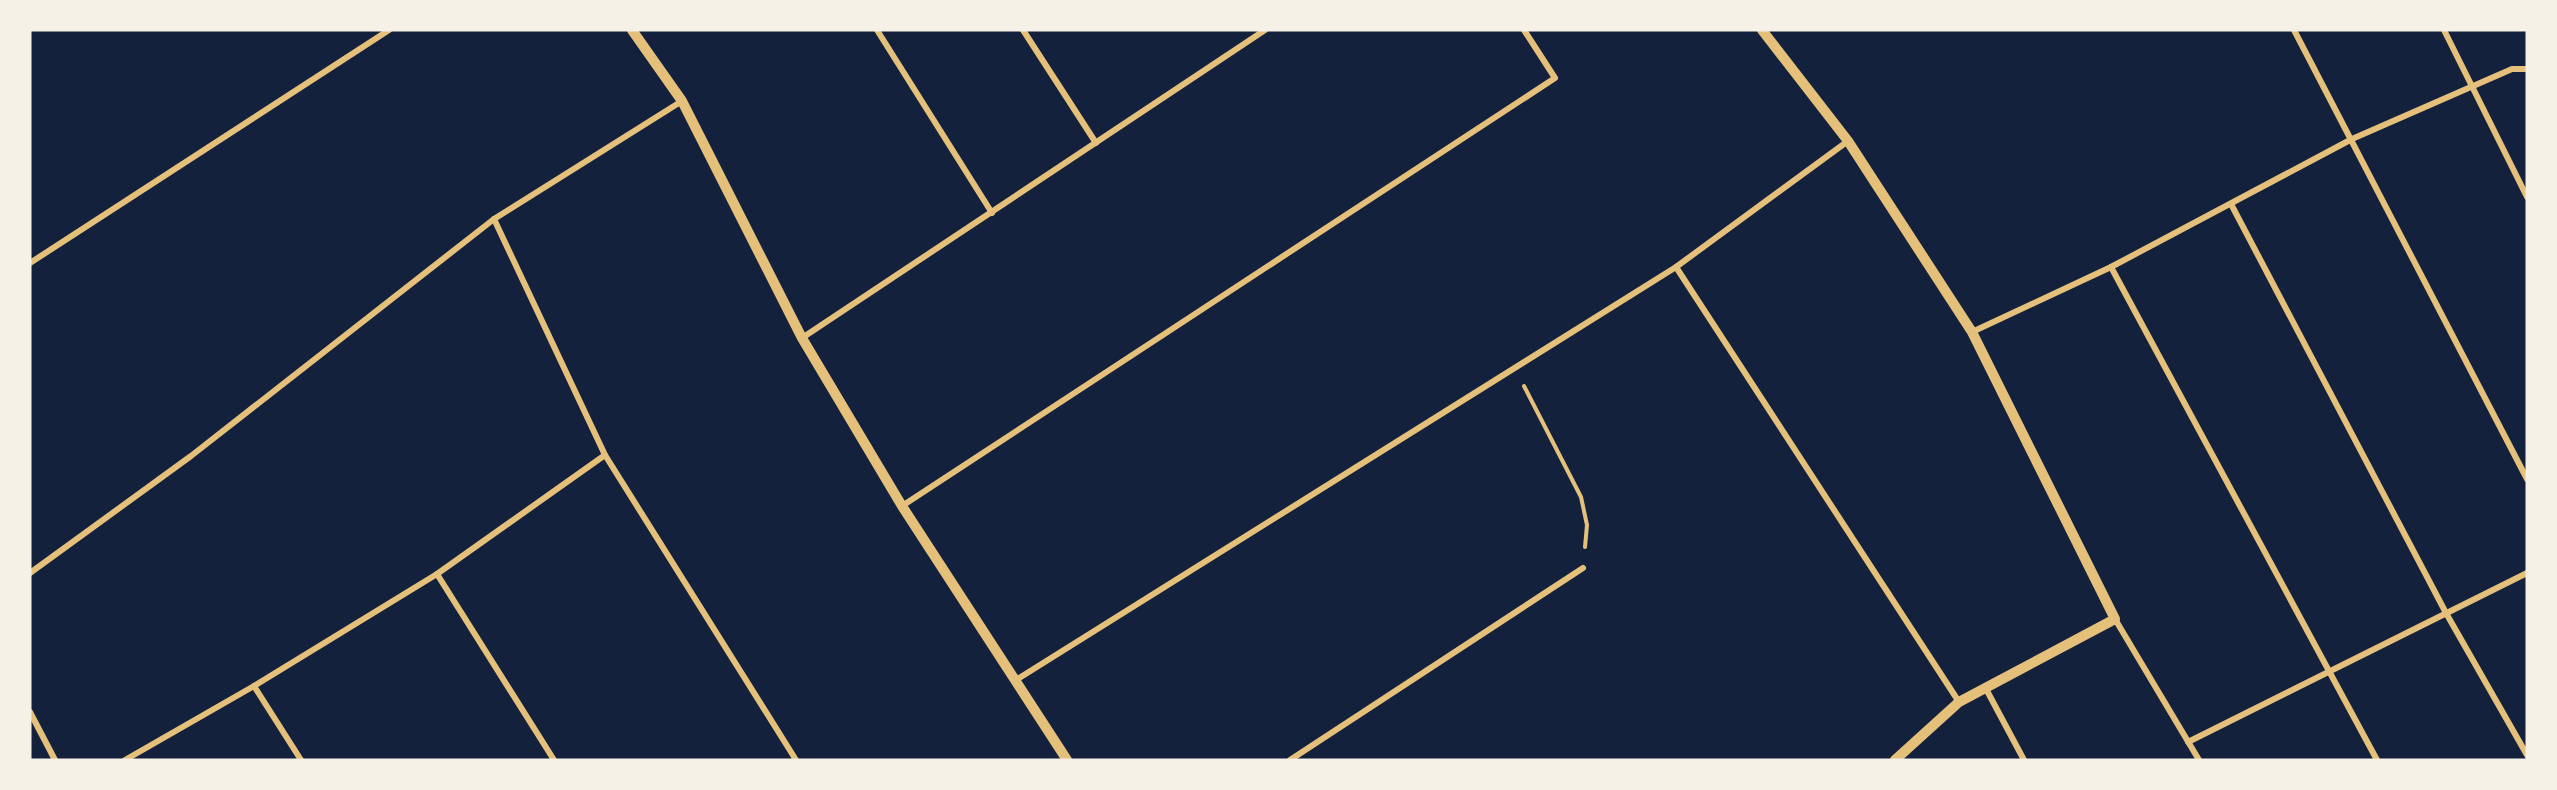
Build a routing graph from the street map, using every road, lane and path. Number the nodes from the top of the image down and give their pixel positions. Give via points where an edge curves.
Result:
1 (389, 30) edge
2 (632, 30) edge
3 (876, 30) edge
4 (1023, 30) edge
5 (1265, 30) edge
6 (1524, 30) edge
7 (1762, 30) edge
8 (2294, 30) edge
9 (2444, 30) edge
10 (2527, 69) edge
11 (2471, 86) junction
12 (682, 101) junction
13 (2352, 139) junction
14 (1848, 141) junction
15 (1096, 143) junction
16 (2527, 197) edge
17 (2231, 204) junction
18 (992, 213) junction
19 (494, 219) junction
20 (30, 263) edge
21 (1676, 267) junction
22 (2111, 267) junction
23 (1972, 332) junction
24 (802, 338) junction
25 (1516, 369) junction
26 (605, 455) junction
27 (2527, 479) edge
28 (902, 506) junction
29 (1583, 568) joint
30 (30, 573) edge
31 (2527, 573) edge
32 (437, 574) junction
33 (2446, 613) junction
34 (2115, 618) junction
35 (2329, 671) junction
36 (1016, 680) junction
37 (254, 686) junction
38 (1985, 687) junction
39 (1959, 702) junction
40 (30, 712) edge
41 (2188, 742) junction
42 (2527, 755) edge
43 (55, 760) edge
44 (125, 760) edge
45 (301, 760) edge
46 (554, 760) edge
47 (796, 760) edge
48 (1066, 760) edge
49 (1290, 760) edge
50 (1895, 760) edge
51 (2024, 760) edge
52 (2199, 760) edge
53 (2377, 760) edge

1 - 20 street
2 - 12 street
3 - 18 street
4 - 15 street
5 - 15 street
6 - 28 street via 1555,78
7 - 14 street
8 - 13 street
9 - 11 street
10 - 11 street via 2512,69
11 - 13 street
11 - 16 street
12 - 19 street
12 - 24 street
13 - 17 street
13 - 27 street
14 - 21 street
14 - 23 street
15 - 18 street
17 - 22 street
17 - 33 street
18 - 24 street
19 - 26 street
19 - 30 street via 192,456
21 - 25 street
21 - 39 street
22 - 23 street
22 - 35 street
23 - 34 street
24 - 28 street
25 - 29 path via 1581,497 1587,525
25 - 36 street
26 - 32 street
26 - 47 street
28 - 36 street
29 - 49 street
31 - 33 street
32 - 37 street
32 - 46 street
33 - 35 street
33 - 42 street
34 - 38 street
34 - 41 street
35 - 41 street
35 - 53 street
36 - 48 street
37 - 44 street
37 - 45 street
38 - 39 street
38 - 51 street
39 - 50 street
40 - 43 street
41 - 52 street

